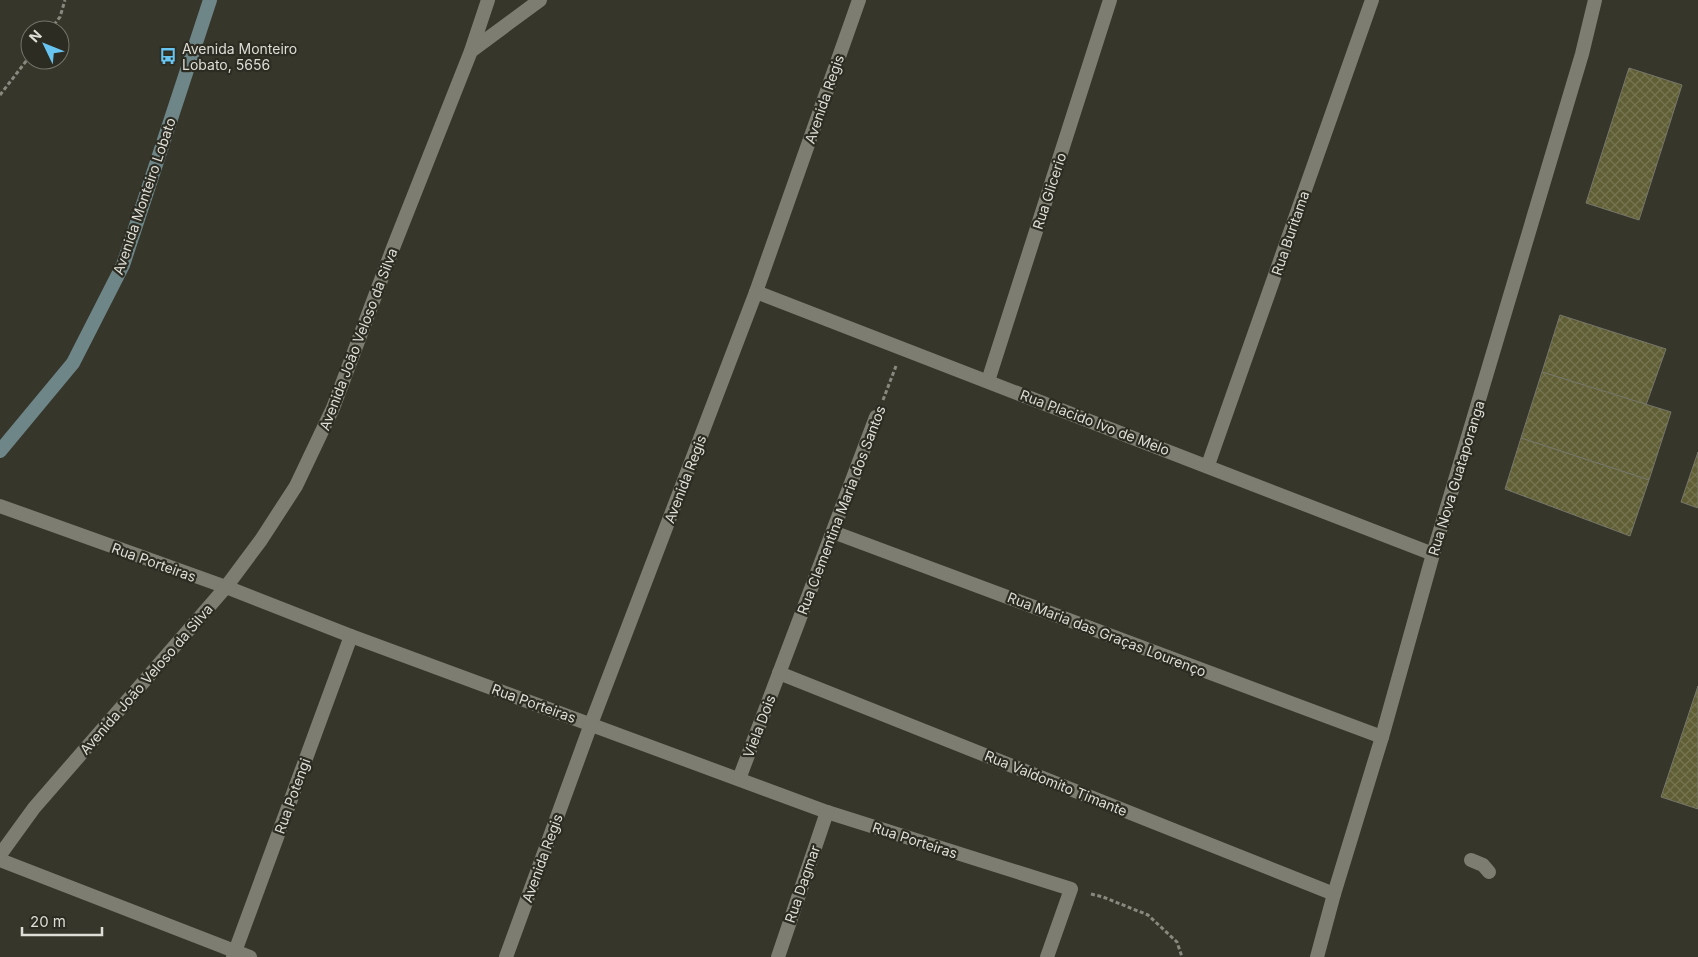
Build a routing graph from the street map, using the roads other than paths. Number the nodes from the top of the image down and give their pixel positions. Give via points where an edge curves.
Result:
1 (210, 0) edge
2 (488, 0) edge
3 (540, 0) edge
4 (859, 0) edge
5 (1110, 0) edge
6 (1372, 0) edge
7 (1595, 0) edge
8 (471, 51) junction
9 (756, 292) junction
10 (988, 381) junction
11 (876, 417) road end
12 (0, 451) edge
13 (1208, 466) junction
14 (0, 506) edge
15 (833, 532) junction
16 (1433, 554) junction
17 (226, 588) junction
18 (351, 636) junction
19 (779, 673) junction
20 (591, 724) junction
21 (1382, 737) junction
22 (739, 779) junction
23 (827, 812) junction
24 (0, 855) edge
25 (0, 860) edge
26 (1471, 860) dead end
27 (1489, 872) dead end
28 (1334, 894) junction
29 (234, 954) edge
30 (250, 957) edge
31 (506, 957) edge
32 (778, 957) edge
33 (1046, 957) edge
34 (1317, 957) edge

1 - 12 main road, Avenida Monteiro Lobato via 123,265 73,363
2 - 8 street, Avenida João Veloso da Silva
3 - 8 street
4 - 9 street, Avenida Regis
5 - 10 street, Rua Glicerio
6 - 13 street, Rua Buritama
7 - 16 street, Rua Nova Guataporanga via 1582,54
8 - 17 street, Avenida João Veloso da Silva via 333,408 296,486
9 - 10 street, Rua Placido Ivo de Melo
9 - 20 street, Avenida Regis
10 - 13 street, Rua Placido Ivo de Melo
11 - 15 street, Rua Clementina Maria dos Santos
13 - 16 street, Rua Placido Ivo de Melo
14 - 17 street, Rua Porteiras
15 - 19 street, Rua Clementina Maria dos Santos
15 - 21 street, Rua Maria das Graças Lourenço
16 - 21 street, Rua Nova Guataporanga
17 - 18 street, Rua Porteiras
17 - 24 street, Avenida João Veloso da Silva via 34,808
18 - 20 street, Rua Porteiras
18 - 29 street, Rua Potengi
19 - 22 street, Viela Dois
19 - 28 street, Rua Valdomito Timante
20 - 22 street, Rua Porteiras
20 - 31 street, Avenida Regis
21 - 28 street, Rua Nova Guataporanga
22 - 23 street, Rua Porteiras
23 - 32 street, Rua Dagmar
23 - 33 street, Rua Porteiras via 1071,889
25 - 29 street
26 - 27 street
28 - 34 street, Rua Nova Guataporanga
29 - 30 street

